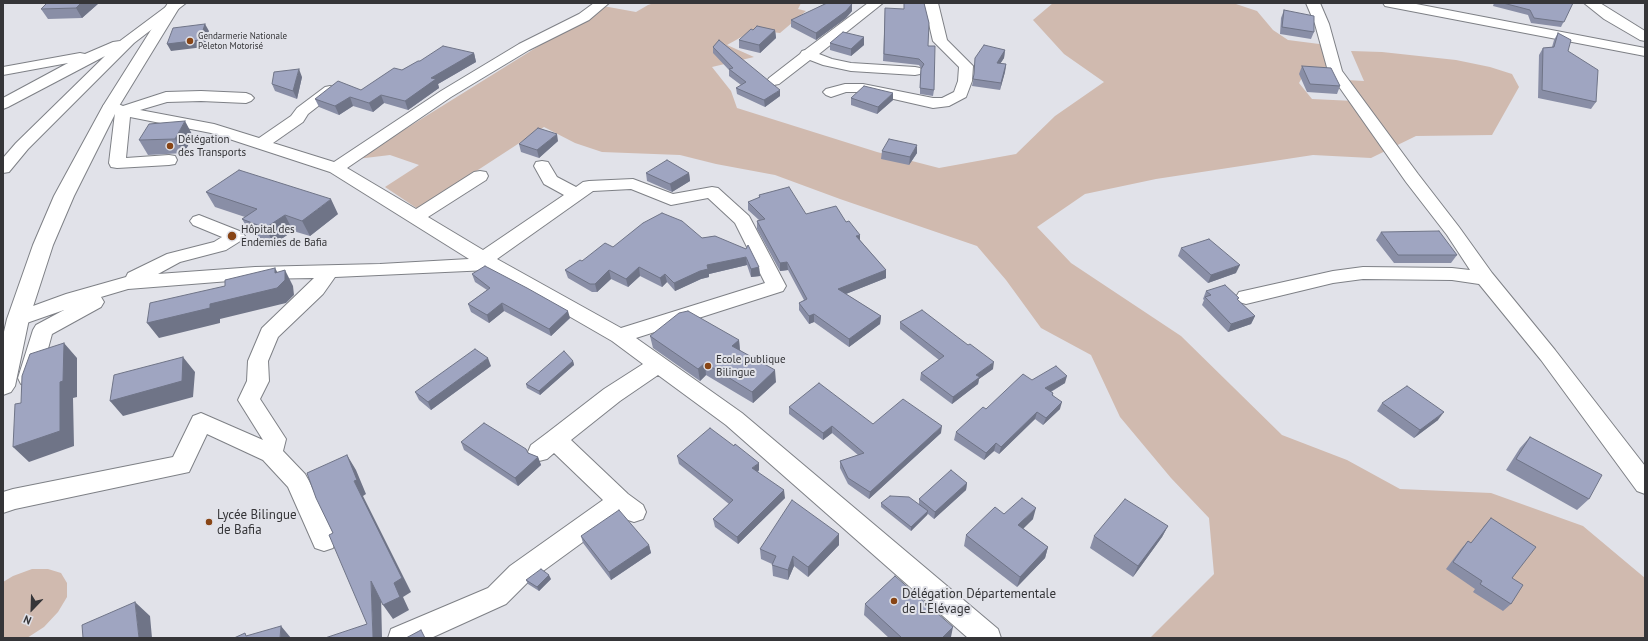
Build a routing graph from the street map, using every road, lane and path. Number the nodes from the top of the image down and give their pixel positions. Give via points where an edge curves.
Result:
1 (602, 3) edge
2 (876, 3) edge
3 (931, 3) edge
4 (1313, 3) edge
5 (1390, 3) edge
6 (1591, 3) edge
7 (176, 4) edge
8 (1645, 37) edge
9 (129, 40) junction
10 (1645, 52) edge
11 (807, 54) junction
12 (95, 55) junction
13 (3, 71) edge
14 (915, 71) dead end
15 (774, 81) dead end
16 (330, 90) edge
17 (831, 92) dead end
18 (246, 98) dead end
19 (3, 104) edge
20 (117, 109) junction
21 (262, 143) junction
22 (169, 160) dead end
23 (542, 166) dead end
24 (3, 168) edge
25 (336, 168) junction
26 (480, 176) dead end
27 (574, 196) junction
28 (416, 217) junction
29 (199, 221) dead end
30 (488, 262) junction
31 (330, 271) junction
32 (1485, 278) junction
33 (127, 283) junction
34 (1246, 297) dead end
35 (18, 319) junction
36 (619, 336) junction
37 (658, 364) junction
38 (27, 384) edge
39 (3, 386) edge
40 (271, 453) junction
41 (1645, 484) edge
42 (3, 503) edge
43 (324, 540) dead end
44 (401, 638) edge
45 (988, 638) edge

1 - 25 street via 584,17 524,47 446,94
2 - 11 street
3 - 17 street via 940,41 966,66 961,94 944,103 933,103 863,88 845,88
4 - 32 street via 1322,24 1335,71
5 - 10 street
6 - 8 street
7 - 9 street
7 - 20 main road
9 - 12 street
9 - 24 street
11 - 14 street via 851,67
11 - 15 street
12 - 13 street
12 - 19 street
16 - 21 street via 302,111 297,119
18 - 20 street via 166,97
20 - 21 street via 214,129
20 - 22 street via 117,163
20 - 35 main road via 64,196 43,245
21 - 25 street
23 - 27 street via 550,180
25 - 28 street
26 - 28 street
27 - 30 street
27 - 36 street via 589,186 633,184 671,200 712,192 743,220 776,286
28 - 30 street
29 - 33 street via 236,236 220,246 174,258
30 - 31 street
30 - 36 street
31 - 33 street via 255,273
31 - 40 street via 316,289 269,333 258,361 258,381 249,400 275,439
32 - 34 street via 1363,272
32 - 41 street
33 - 35 street
33 - 38 street via 43,330
35 - 39 main road
36 - 37 street
37 - 44 street via 612,395 547,445 627,506 519,574 496,596
37 - 45 street via 734,419
40 - 42 street via 201,422 181,465
40 - 43 street via 297,481

